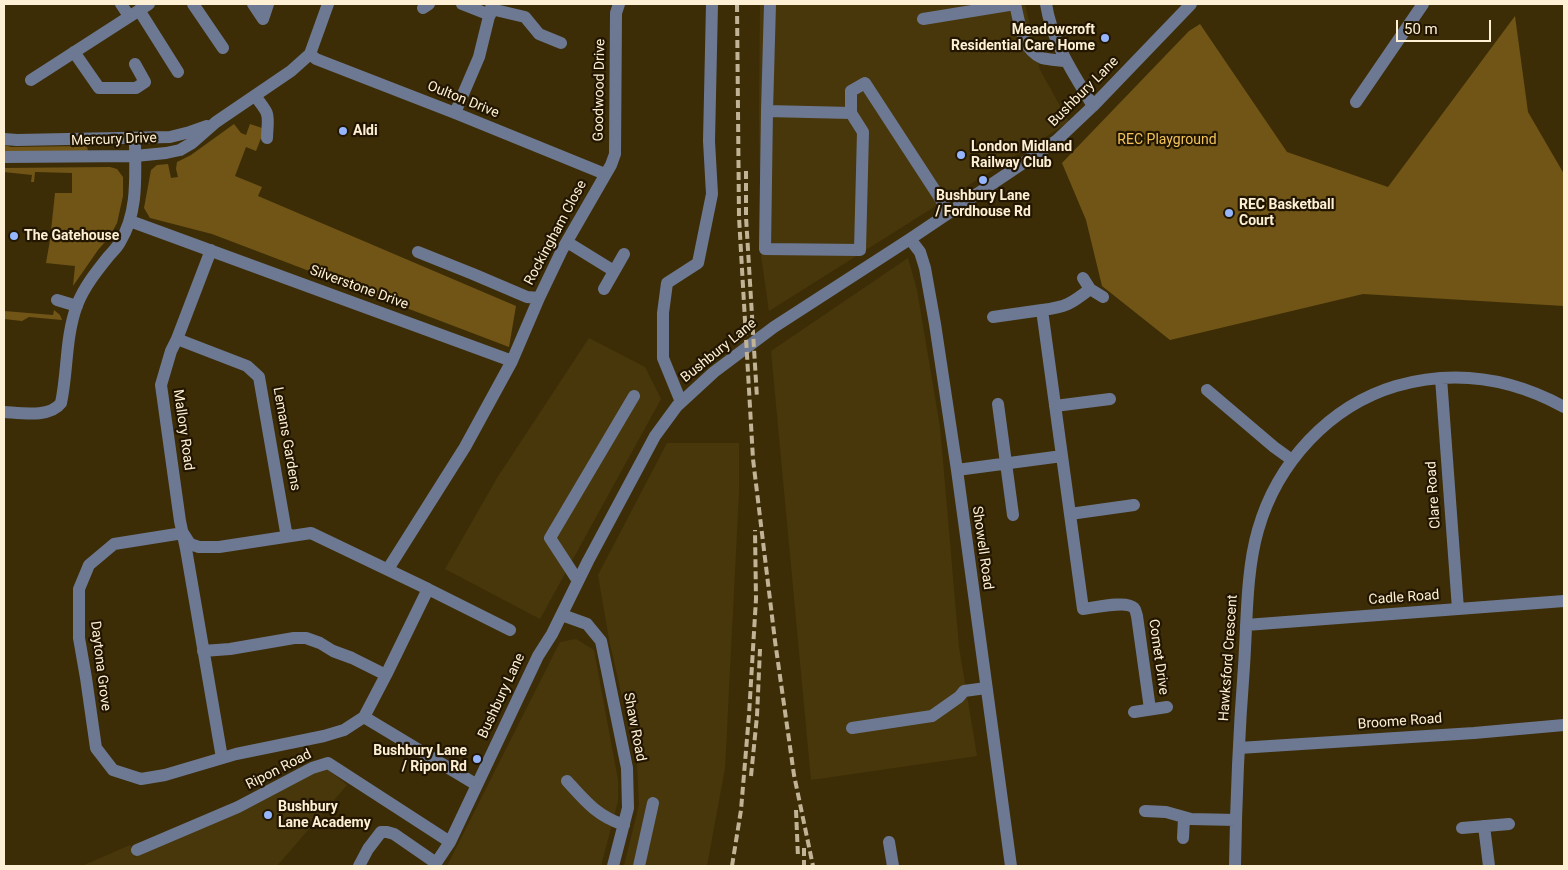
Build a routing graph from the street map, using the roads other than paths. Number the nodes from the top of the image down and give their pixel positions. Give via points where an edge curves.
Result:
1 (121, 4) edge
2 (193, 4) edge
3 (253, 4) edge
4 (268, 4) edge
5 (328, 4) edge
6 (462, 4) edge
7 (619, 4) edge
8 (712, 4) edge
9 (770, 4) edge
10 (1015, 4) edge
11 (1046, 4) edge
12 (1191, 4) edge
13 (1423, 4) edge
14 (491, 9) edge
15 (139, 10) edge
16 (923, 19) dead end
17 (561, 43) dead end
18 (223, 48) dead end
19 (74, 52) junction
20 (310, 54) junction
21 (1065, 61) junction
22 (135, 64) dead end
23 (178, 72) dead end
24 (31, 80) dead end
25 (255, 96) junction
26 (1356, 102) dead end
27 (1093, 106) junction
28 (766, 111) junction
29 (455, 113) junction
30 (851, 113) junction
31 (216, 122) junction
32 (135, 138) junction
33 (267, 138) dead end
34 (4, 139) edge
35 (135, 156) junction
36 (4, 157) edge
37 (605, 174) junction
38 (949, 212) junction
39 (130, 221) junction
40 (910, 238) junction
41 (567, 242) junction
42 (211, 250) junction
43 (418, 252) dead end
44 (624, 254) dead end
45 (614, 271) junction
46 (1082, 278) dead end
47 (604, 289) dead end
48 (1090, 289) junction
49 (1103, 297) dead end
50 (539, 298) junction
51 (57, 300) dead end
52 (77, 306) junction
53 (1042, 310) junction
54 (993, 317) dead end
55 (178, 339) junction
56 (512, 360) junction
57 (1441, 378) junction
58 (1207, 390) dead end
59 (634, 396) dead end
60 (1110, 399) dead end
61 (681, 402) junction
62 (998, 404) dead end
63 (1055, 406) junction
64 (1564, 407) edge
65 (4, 412) edge
66 (1062, 456) junction
67 (1292, 460) junction
68 (1006, 464) junction
69 (957, 470) junction
70 (1134, 505) dead end
71 (1070, 514) junction
72 (1013, 515) dead end
73 (183, 534) junction
74 (290, 536) junction
75 (388, 569) junction
76 (578, 581) junction
77 (427, 592) junction
78 (1564, 601) edge
79 (1458, 609) junction
80 (562, 615) junction
81 (1246, 625) junction
82 (510, 630) dead end
83 (203, 651) junction
84 (386, 675) junction
85 (986, 688) junction
86 (1167, 707) dead end
87 (1150, 709) junction
88 (1134, 712) dead end
89 (364, 717) junction
90 (1564, 725) edge
91 (852, 728) dead end
92 (1238, 748) junction
93 (222, 758) junction
94 (567, 781) dead end
95 (477, 785) junction
96 (653, 803) dead end
97 (1145, 811) dead end
98 (1184, 818) junction
99 (1236, 820) junction
100 (1509, 824) dead end
101 (624, 825) junction
102 (1484, 826) junction
103 (1462, 828) dead end
104 (1182, 838) dead end
105 (450, 842) junction
106 (889, 842) dead end
107 (137, 850) dead end
108 (435, 865) edge
109 (359, 866) edge
110 (613, 866) edge
111 (639, 866) edge
112 (893, 866) edge
113 (1011, 866) edge
114 (1235, 866) edge
115 (1489, 866) edge

1 - 15 street
2 - 18 street
3 - 4 street via 263,19
5 - 20 street, Mercury Drive
6 - 14 street
7 - 37 street, Goodwood Drive via 616,13 615,154
8 - 61 street via 709,141 712,194 698,263 667,283 663,313 663,358
9 - 28 street
10 - 16 street
10 - 21 street via 1027,46 1033,53
11 - 21 street
12 - 27 street, Bushbury Lane
13 - 26 street
14 - 17 street via 525,17 539,34
14 - 29 street via 480,57
15 - 19 street
15 - 23 street
19 - 22 street via 99,88 136,88 146,82
19 - 24 street
20 - 25 street, Mercury Drive
20 - 29 street, Oulton Drive
21 - 27 street
25 - 31 street, Mercury Drive
25 - 33 street via 269,117
27 - 38 street, Bushbury Lane via 1056,141
28 - 30 street
28 - 30 street via 764,249 860,250 863,132
29 - 37 street, Oulton Drive
30 - 38 street via 851,91 865,83
31 - 32 street, Mercury Drive via 170,137
31 - 35 street, Mercury Drive via 180,150
32 - 34 street, Mercury Drive
32 - 35 street
35 - 36 street, Mercury Drive
35 - 39 street via 135,194
37 - 41 street, Rockingham Close
38 - 40 street, Bushbury Lane
39 - 42 street, Silverstone Drive
39 - 52 street via 120,243 93,275
40 - 61 street, Bushbury Lane via 774,326
40 - 69 street, Showell Road via 920,252 925,268
41 - 45 street
41 - 50 street, Rockingham Close
42 - 55 street, Mallory Road
42 - 56 street, Silverstone Drive
43 - 50 street, Rockingham Close via 527,297
44 - 45 street
45 - 47 street
46 - 48 street
48 - 49 street
48 - 53 street via 1070,304
50 - 56 street
51 - 52 street
52 - 65 street via 67,344 61,403 49,412
53 - 54 street
53 - 63 street, Comet Drive
55 - 73 street, Mallory Road via 161,385
55 - 74 street, Lemans Gardens via 248,366 259,377 286,532
56 - 75 street via 465,447
57 - 64 street, Hawksford Crescent via 1487,379 1506,383
57 - 67 street, Hawksford Crescent via 1388,389 1356,404 1310,438
57 - 79 street, Clare Road
58 - 67 street
59 - 76 street via 550,538
60 - 63 street
61 - 76 street, Bushbury Lane via 655,436
62 - 68 street
63 - 66 street, Comet Drive
66 - 68 street
66 - 71 street, Comet Drive
67 - 81 street, Hawksford Crescent via 1279,479 1258,530
68 - 69 street
68 - 72 street
69 - 85 street, Showell Road
70 - 71 street
71 - 87 street, Comet Drive via 1083,609 1122,604 1134,608
73 - 74 street via 190,544 199,547 229,546
73 - 83 street, Mallory Road
73 - 93 street, Daytona Grove via 114,544 89,565 79,589 78,638 96,748 113,770 141,779
74 - 75 street via 311,533
75 - 77 street
76 - 80 street, Bushbury Lane
77 - 82 street
77 - 84 street
78 - 79 street, Cadle Road
79 - 81 street, Cadle Road
80 - 95 street, Bushbury Lane via 538,656
80 - 101 street, Shaw Road via 587,624 601,641 627,768 628,808
81 - 92 street, Hawksford Crescent
83 - 84 street via 306,638
83 - 93 street, Mallory Road
84 - 89 street
85 - 91 street via 964,691 932,716
85 - 113 street, Showell Road
86 - 87 street, Comet Drive
87 - 88 street, Comet Drive
89 - 93 street, Daytona Grove via 331,734
89 - 95 street
90 - 92 street, Broome Road
92 - 99 street, Hawksford Crescent
94 - 101 street via 594,810
95 - 105 street, Bushbury Lane
96 - 111 street
97 - 98 street via 1166,812
98 - 99 street
98 - 104 street
99 - 114 street, Hawksford Crescent
100 - 102 street
101 - 110 street, Shaw Road
102 - 103 street
102 - 115 street
105 - 107 street, Ripon Road via 328,763 320,764 238,807
105 - 108 street, Bushbury Lane
106 - 112 street
108 - 109 street via 394,834 381,832

